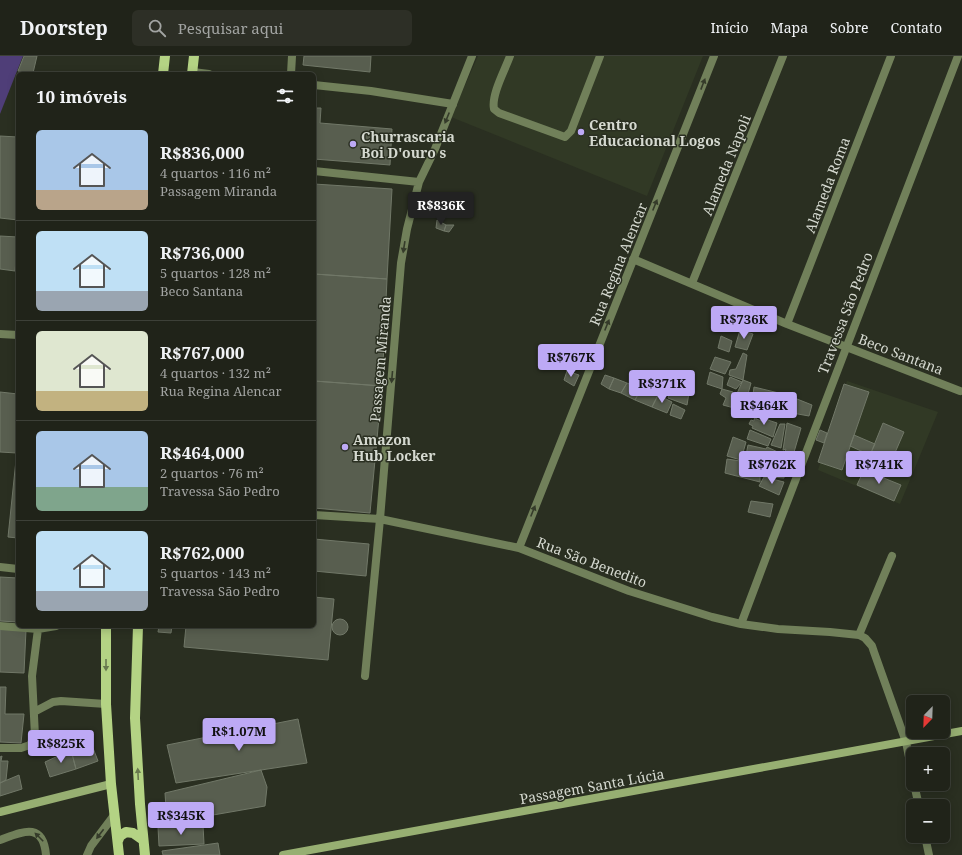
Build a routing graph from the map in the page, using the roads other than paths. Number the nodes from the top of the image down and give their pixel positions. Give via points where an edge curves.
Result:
1 (165, 56) edge
2 (194, 56) edge
3 (292, 56) edge
4 (472, 56) edge
5 (510, 56) edge
6 (600, 56) edge
7 (714, 56) edge
8 (783, 56) edge
9 (892, 56) edge
10 (958, 56) edge
11 (163, 72) edge
12 (192, 72) edge
13 (291, 72) edge
14 (316, 85) edge
15 (453, 104) junction
16 (316, 171) edge
17 (419, 182) junction
18 (633, 259) junction
19 (692, 283) junction
20 (787, 324) junction
21 (0, 334) edge
22 (16, 335) edge
23 (846, 347) junction
24 (960, 391) dead end
25 (316, 515) edge
26 (380, 520) junction
27 (519, 548) junction
28 (892, 556) dead end
29 (0, 567) edge
30 (16, 569) edge
31 (741, 624) junction
32 (0, 626) edge
33 (16, 627) edge
34 (25, 628) edge
35 (44, 628) edge
36 (106, 628) edge
37 (138, 628) edge
38 (38, 629) junction
39 (859, 635) junction
40 (365, 676) dead end
41 (106, 704) junction
42 (34, 712) junction
43 (962, 731) edge
44 (906, 742) junction
45 (907, 747) edge
46 (0, 748) edge
47 (111, 784) junction
48 (0, 812) edge
49 (115, 814) junction
50 (0, 840) edge
51 (143, 840) junction
52 (118, 841) junction
53 (926, 843) edge
54 (46, 855) edge
55 (87, 855) edge
56 (119, 855) edge
57 (145, 855) edge
58 (283, 855) edge
59 (929, 855) edge

1 - 11 main road
2 - 12 main road
3 - 13 street
4 - 15 street, Passagem Miranda
5 - 6 street via 495,94 492,104 494,109 565,137 571,131
18 -> 7 street, Rua Regina Alencar
8 - 19 street, Alameda Napoli
9 - 20 street, Alameda Roma
10 - 23 street, Travessa São Pedro
14 - 15 street
15 -> 17 street, Passagem Miranda
16 - 17 street
17 -> 26 street, Passagem Miranda via 401,263
18 - 19 street, Beco Santana
27 -> 18 street, Rua Regina Alencar
19 - 20 street, Beco Santana
20 - 23 street, Beco Santana
21 - 22 street
23 - 24 street, Beco Santana
23 - 31 street, Travessa São Pedro
25 - 26 street, Rua São Benedito
26 - 27 street, Rua São Benedito
26 - 40 street, Passagem Miranda
27 - 31 street, Rua São Benedito via 629,591
28 - 39 street
29 - 30 street
31 - 39 street, Rua São Benedito
32 - 33 street
34 - 38 street
35 - 38 street
36 -> 41 main road
51 -> 37 main road via 135,718
38 - 42 street via 32,676
39 - 44 street via 872,646
41 - 42 street via 61,701 53,702
41 - 47 main road
42 - 46 street via 35,736 30,745 21,748
43 - 44 street, Passagem Santa Lúcia
44 - 45 street
44 - 58 street, Passagem Santa Lúcia
47 - 48 street
47 - 49 main road
49 - 52 main road
49 -> 55 street
54 -> 50 street via 44,842 32,831
51 - 52 main road via 134,833 126,832
51 - 57 main road
52 - 56 main road
53 - 59 street

